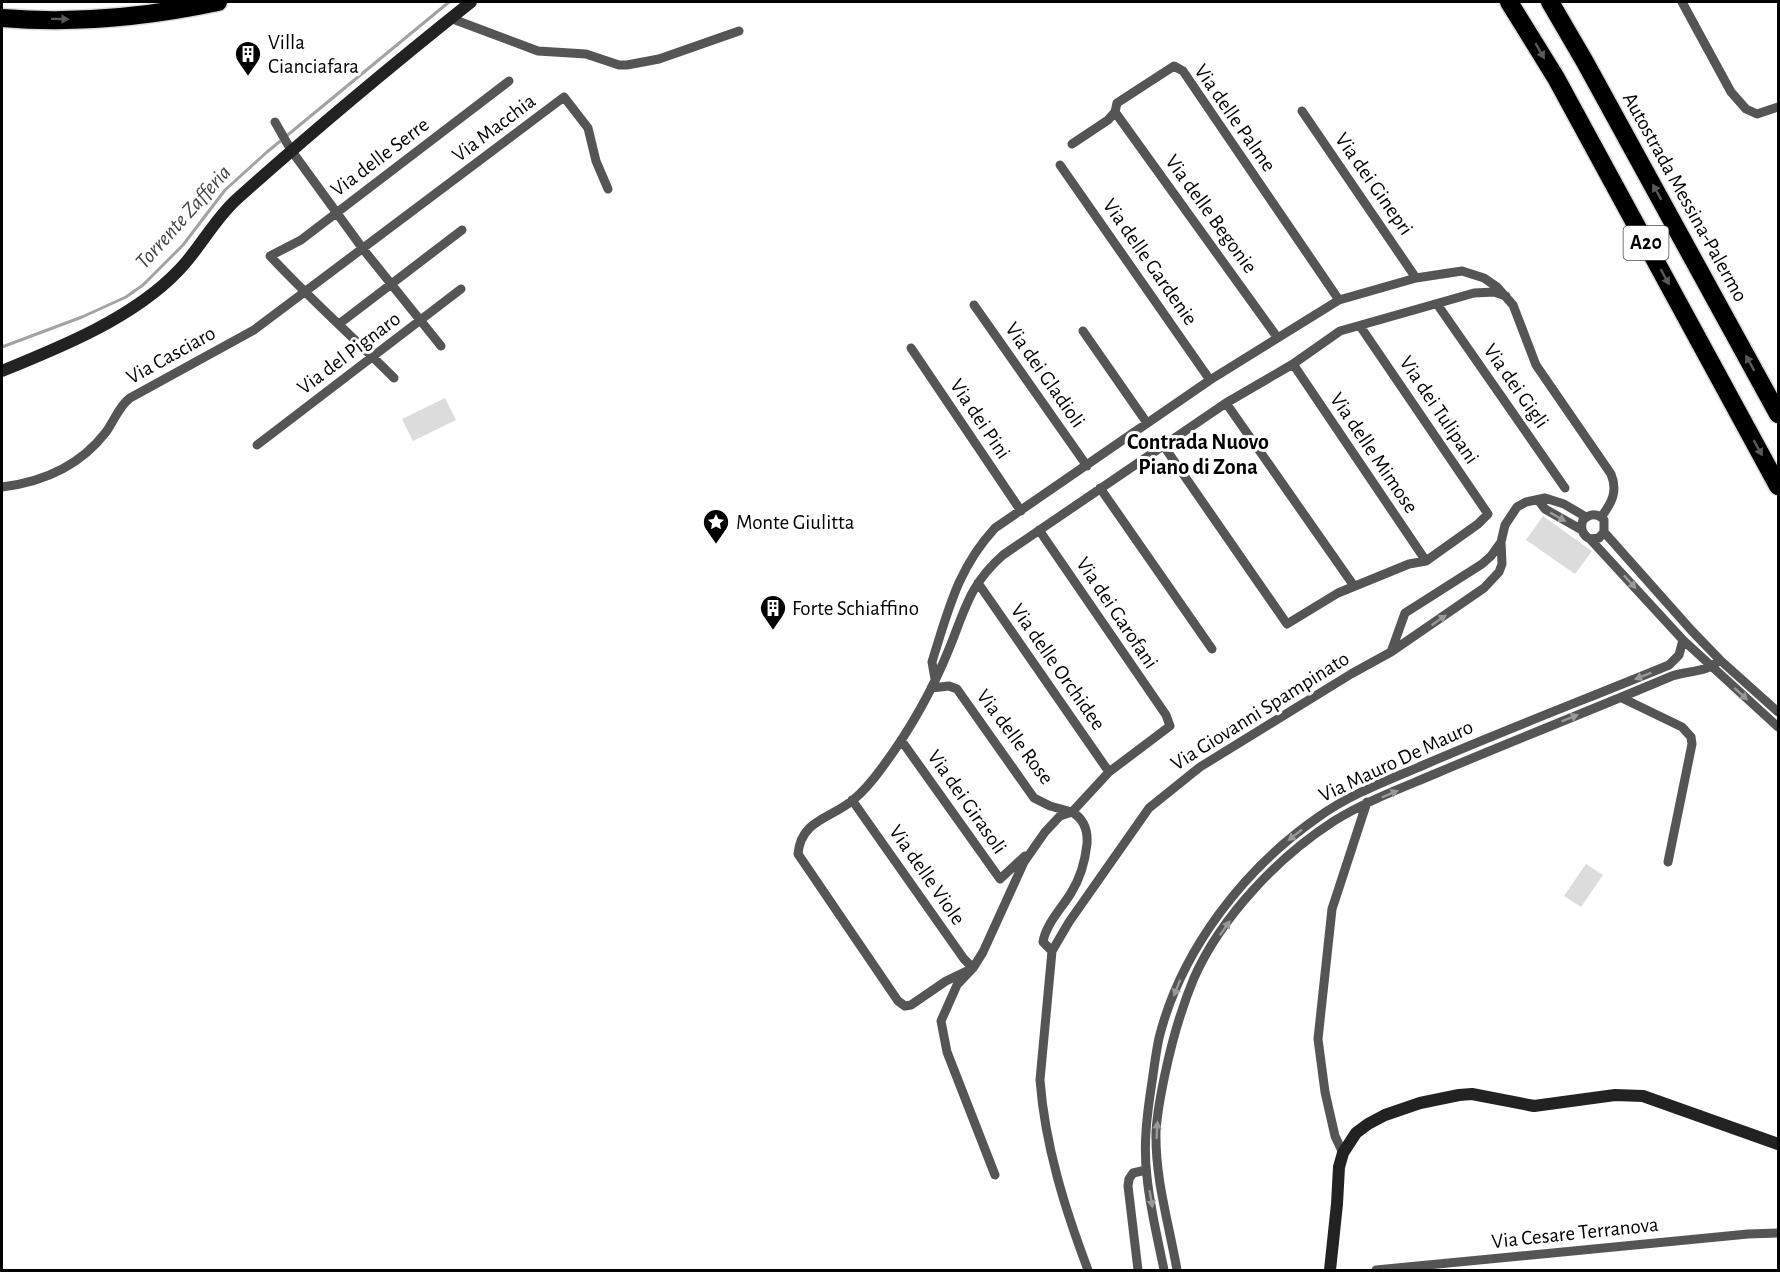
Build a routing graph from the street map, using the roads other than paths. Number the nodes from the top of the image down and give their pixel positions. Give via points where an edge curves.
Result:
1 (218, 2) edge
2 (471, 2) edge
3 (1509, 2) edge
4 (1550, 2) edge
5 (1682, 2) edge
6 (2, 18) edge
7 (450, 18) junction
8 (739, 31) dead end
9 (510, 81) dead end
10 (1779, 107) edge
11 (1302, 111) dead end
12 (1115, 112) junction
13 (277, 127) dead end
14 (1072, 144) dead end
15 (290, 148) junction
16 (1060, 165) dead end
17 (608, 189) dead end
18 (338, 213) junction
19 (462, 230) dead end
20 (363, 249) junction
21 (1416, 278) junction
22 (392, 284) junction
23 (462, 289) dead end
24 (304, 293) junction
25 (1506, 296) junction
26 (1339, 300) junction
27 (1437, 304) junction
28 (974, 305) dead end
29 (420, 321) junction
30 (339, 324) junction
31 (1360, 326) junction
32 (1083, 331) dead end
33 (1277, 337) junction
34 (441, 346) dead end
35 (910, 348) dead end
36 (373, 357) junction
37 (1293, 364) junction
38 (2, 371) edge
39 (394, 378) dead end
40 (1210, 380) junction
41 (1226, 403) junction
42 (1779, 414) edge
43 (1147, 423) junction
44 (257, 445) dead end
45 (1163, 445) junction
46 (1086, 466) junction
47 (1779, 486) edge
48 (2, 487) edge
49 (1100, 488) junction
50 (1565, 488) dead end
51 (1538, 500) junction
52 (1021, 511) junction
53 (1586, 517) junction
54 (1601, 517) junction
55 (1039, 530) junction
56 (1582, 530) junction
57 (1605, 532) junction
58 (1590, 538) junction
59 (1501, 542) junction
60 (1426, 561) junction
61 (978, 583) junction
62 (1354, 586) junction
63 (1692, 631) junction
64 (1683, 640) junction
65 (1212, 648) dead end
66 (1391, 652) junction
67 (1720, 660) junction
68 (1712, 668) junction
69 (933, 683) junction
70 (1622, 698) junction
71 (1779, 712) edge
72 (1779, 728) edge
73 (901, 740) junction
74 (1109, 772) junction
75 (1362, 792) junction
76 (852, 801) junction
77 (1367, 804) junction
78 (1072, 812) junction
79 (1032, 850) junction
80 (1668, 862) dead end
81 (1052, 951) junction
82 (973, 968) junction
83 (1779, 1144) edge
84 (1343, 1153) junction
85 (1146, 1170) junction
86 (995, 1175) dead end
87 (1779, 1233) edge
88 (1088, 1270) edge
89 (1138, 1270) edge
90 (1164, 1270) edge
91 (1177, 1270) edge
92 (1330, 1270) edge
93 (1376, 1270) edge

6 -> 1 highway via 78,20
2 - 7 street
3 -> 47 highway, A20 via 1556,78
42 -> 4 highway, Autostrada Messina-Palermo / A20
5 - 10 street via 1740,105 1758,114
7 - 8 street via 538,51 586,54 627,65 659,59
7 - 15 street
9 - 18 street, Via delle Serre
11 - 21 street, Via dei Ginepri
12 - 14 street, Via delle Palme
12 - 26 street, Via delle Palme via 1117,103 1167,70 1174,66 1183,70
12 - 33 street, Via delle Begonie
13 - 15 street
15 - 18 street
15 - 38 street via 232,203 168,282 112,320
16 - 40 street, Via delle Gardenie
17 - 20 street, Via Macchia via 588,128 564,97
18 - 20 street
18 - 24 street, Via delle Serre via 301,240 270,256
19 - 22 street
20 - 22 street
20 - 24 street, Via Casciaro
21 - 25 street via 1462,271 1484,278
21 - 26 street
22 - 29 street
22 - 30 street
23 - 29 street, Via del Pignaro
24 - 30 street
24 - 48 street, Via Casciaro via 243,337 130,398 98,442 79,460 54,474
25 - 27 street via 1485,291
25 - 54 street via 1536,365 1611,474 1615,490
26 - 33 street
27 - 31 street
27 - 50 street, Via dei Gigli
28 - 46 street, Via dei Gladioli
29 - 34 street
29 - 36 street, Via del Pignaro
30 - 36 street
31 - 37 street via 1340,332
31 - 60 street, Via dei Tulipani via 1488,514
32 - 43 street
33 - 40 street
35 - 52 street, Via dei Pini
36 - 39 street
36 - 44 street, Via del Pignaro
37 - 41 street
37 - 60 street, Via delle Mimose
40 - 43 street
41 - 45 street
41 - 62 street
43 - 46 street
45 - 49 street
45 - 62 street via 1287,624
46 - 52 street
49 - 55 street
49 - 65 street
51 - 53 street via 1554,500
51 -> 56 street via 1545,509
51 - 59 street, Via Giovanni Spampinato via 1517,507 1505,525
52 - 69 street via 995,528 960,579 932,662
53 - 54 street
53 - 56 street
54 - 57 street
55 - 61 street via 1003,555
55 - 74 street, Via dei Garofani via 1170,726
56 - 58 street
57 - 58 street via 1599,538
57 - 63 street
58 -> 64 street
59 - 66 street, Via Giovanni Spampinato via 1482,564 1405,614
66 -> 59 street, Via Giovanni Spampinato via 1495,578 1502,564
60 - 62 street via 1408,564
61 - 69 street
61 - 74 street, Via delle Orchidee
63 - 64 street, Via Mauro De Mauro
63 - 67 street
64 - 68 street
64 -> 75 street, Via Mauro De Mauro via 1679,655 1670,665
66 - 81 street, Via Giovanni Spampinato via 1200,767 1168,791 1149,808
67 - 68 street
67 - 71 street
68 - 70 street, Via Mauro De Mauro via 1682,672
68 -> 72 street
69 - 73 street
69 - 78 street, Via delle Rose via 957,689 1034,798
77 -> 70 street, Via Mauro De Mauro
70 - 80 street via 1682,728 1691,737
73 - 76 street
73 - 79 street, Via dei Girasoli via 1000,879
74 - 78 street
75 - 77 street
75 -> 85 street, Via Mauro De Mauro via 1318,817 1264,861 1198,946 1182,975 1159,1037 1146,1125
76 - 82 street, Via delle Viole
76 - 82 street via 807,829 799,841 798,854 898,1001 911,1005
77 - 84 street via 1332,909 1318,1038 1325,1092
91 -> 77 street, Via Mauro De Mauro via 1159,1182 1156,1131 1167,1065 1185,1001 1206,956 1263,880 1310,838
78 - 79 street via 1060,816
78 - 81 street via 1081,817 1088,834 1084,866 1045,934 1043,942
79 - 82 street
81 - 88 street, Via Giovanni Spampinato via 1040,1069 1041,1098 1059,1187
82 - 86 street via 957,985 941,1021 947,1052
83 - 84 street via 1643,1095 1534,1106 1472,1094 1420,1103 1385,1115 1356,1134
84 - 92 street
85 - 89 street via 1133,1173 1128,1186
85 -> 90 street, Via Mauro De Mauro
87 - 93 street, Via Cesare Terranova

